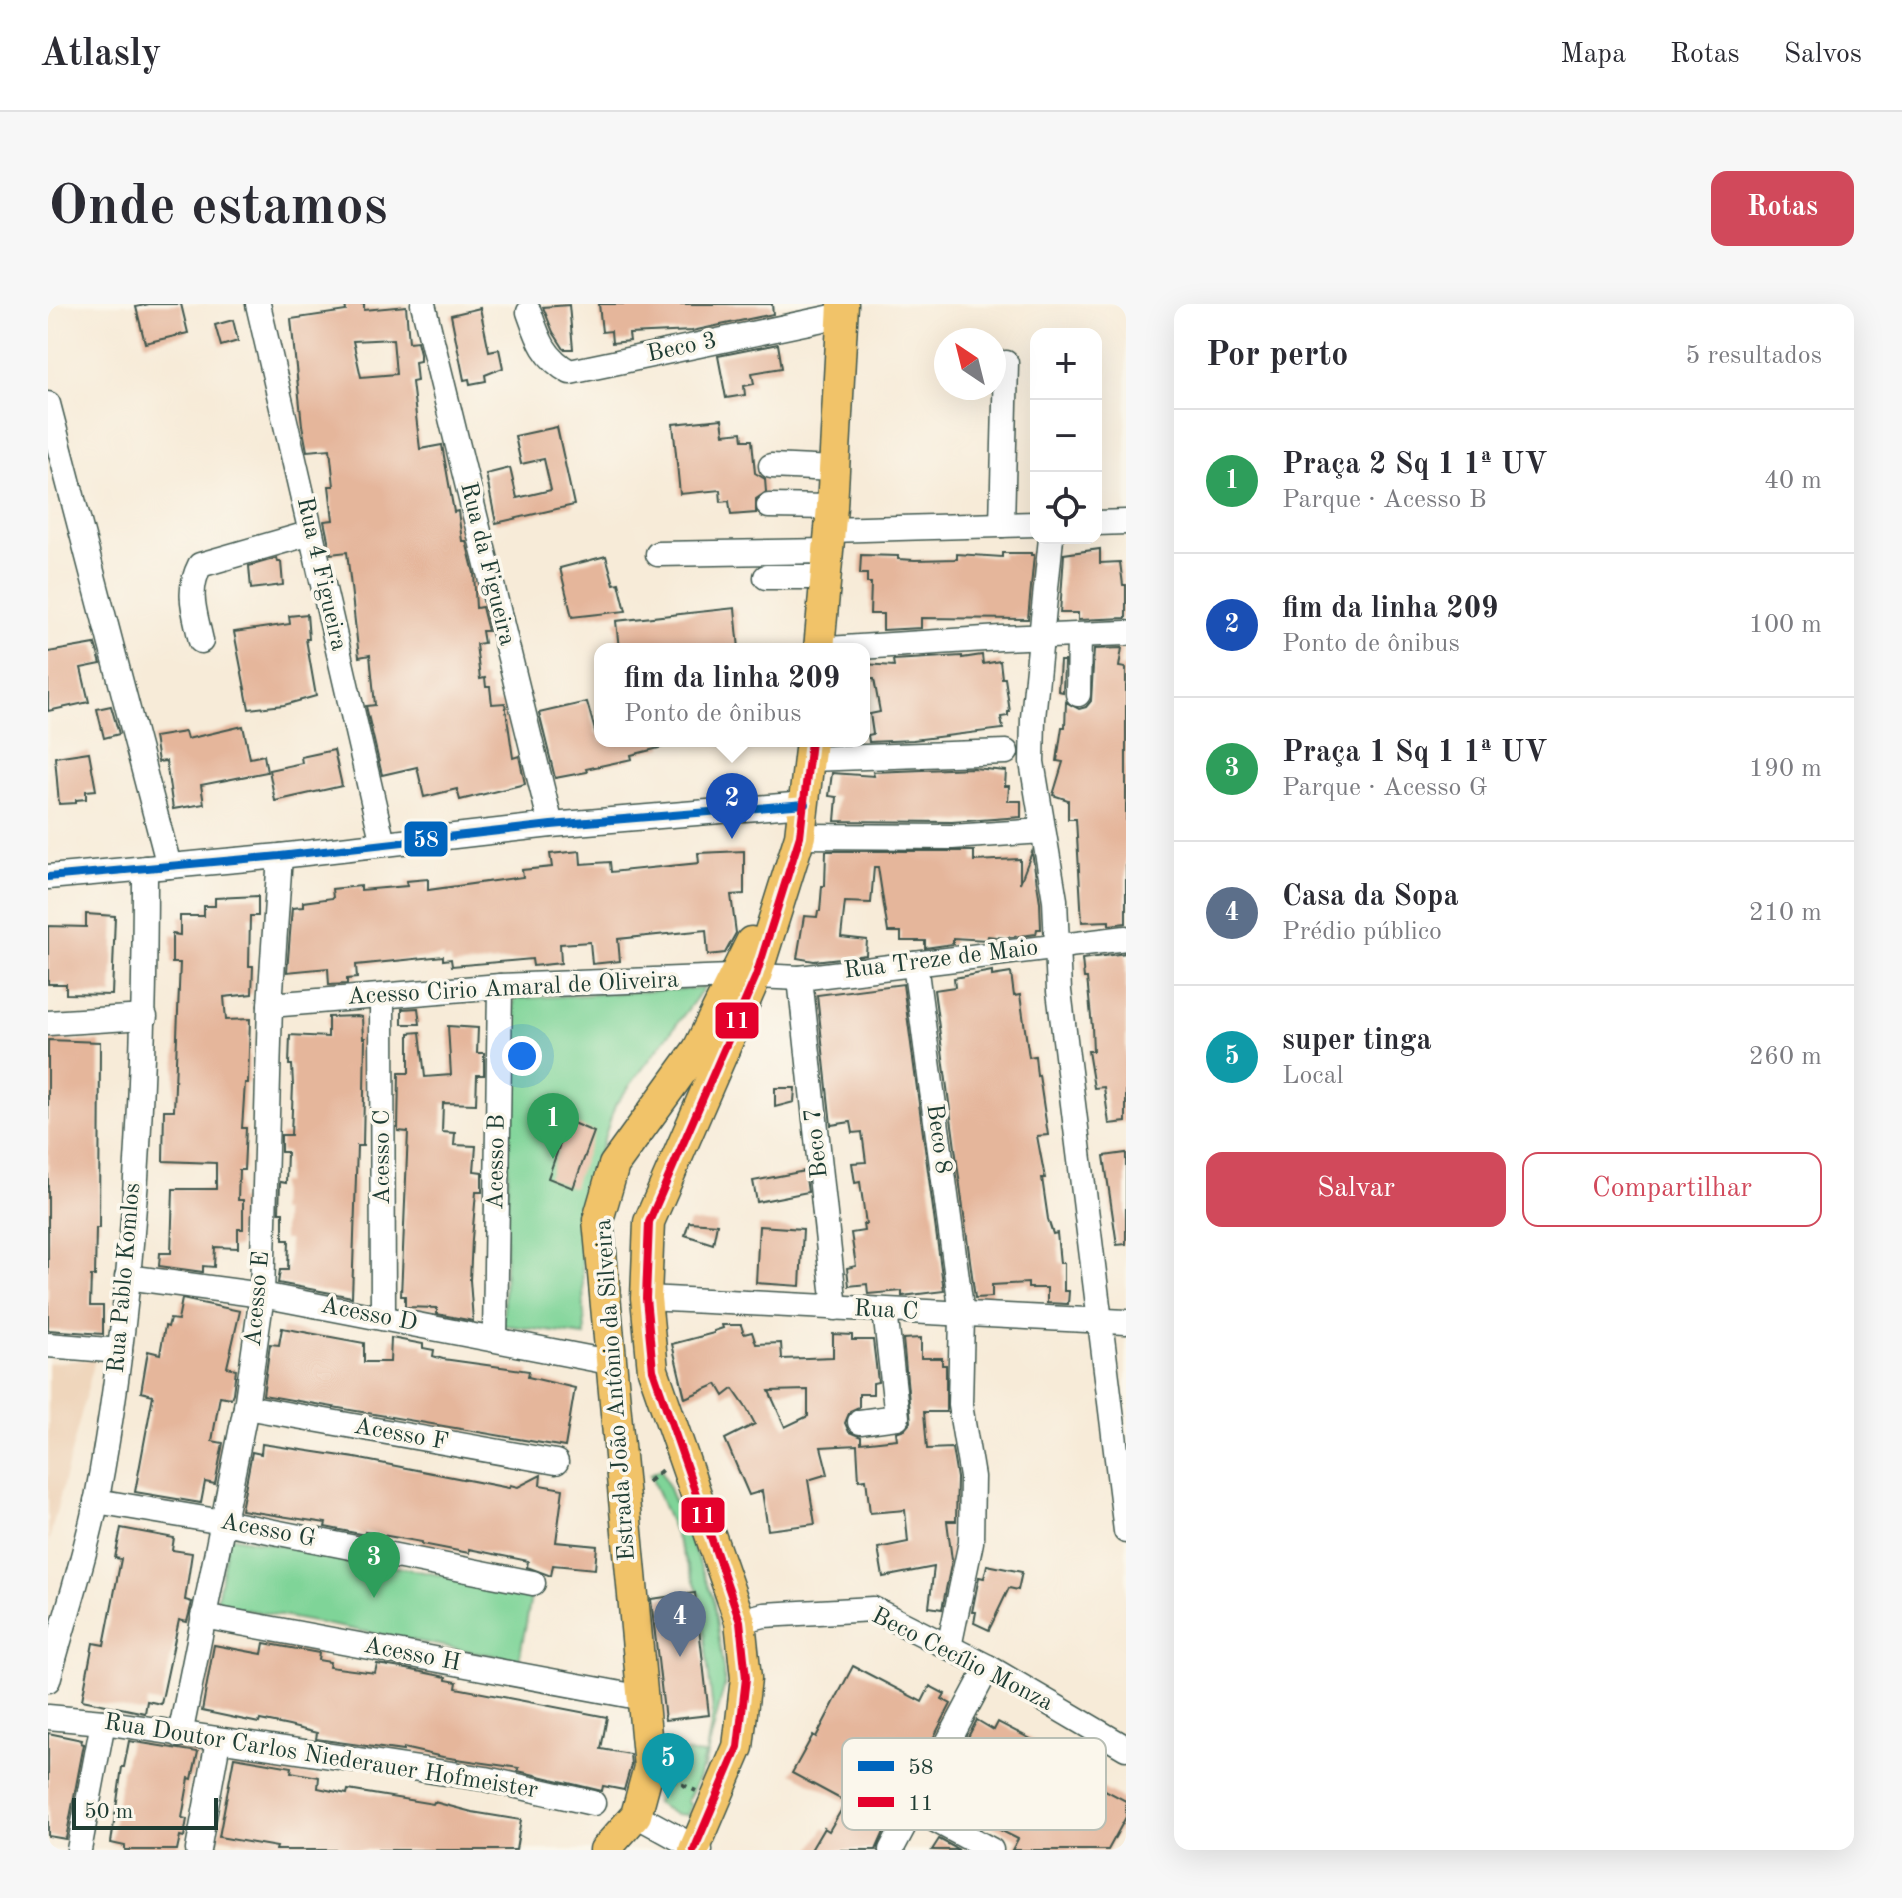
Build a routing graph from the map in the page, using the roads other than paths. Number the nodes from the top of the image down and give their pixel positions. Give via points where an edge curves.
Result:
1 (258, 304) edge
2 (423, 304) edge
3 (842, 309) edge
4 (529, 312) dead end
5 (1005, 400) edge
6 (48, 404) edge
7 (771, 466) dead end
8 (834, 469) junction
9 (769, 506) dead end
10 (1126, 522) edge
11 (1102, 523) edge
12 (1030, 524) edge
13 (1002, 525) junction
14 (311, 533) junction
15 (829, 541) junction
16 (1050, 544) edge
17 (658, 554) dead end
18 (766, 577) dead end
19 (1126, 633) edge
20 (1079, 636) junction
21 (1042, 637) junction
22 (201, 641) dead end
23 (820, 643) edge
24 (870, 647) edge
25 (1078, 694) dead end
26 (810, 750) edge
27 (1006, 752) dead end
28 (805, 804) junction
29 (551, 825) junction
30 (1043, 831) junction
31 (800, 836) junction
32 (383, 844) junction
33 (280, 856) junction
34 (157, 867) junction
35 (48, 877) edge
36 (1126, 938) edge
37 (1058, 946) junction
38 (915, 964) junction
39 (744, 976) junction
40 (800, 978) junction
41 (500, 986) junction
42 (382, 996) junction
43 (270, 1005) junction
44 (145, 1017) junction
45 (48, 1023) edge
46 (127, 1277) junction
47 (262, 1295) junction
48 (646, 1298) junction
49 (835, 1308) junction
50 (885, 1311) junction
51 (962, 1315) junction
52 (383, 1318) junction
53 (1101, 1322) junction
54 (1126, 1322) edge
55 (495, 1339) junction
56 (48, 1345) edge
57 (120, 1351) junction
58 (609, 1362) junction
59 (246, 1407) junction
60 (860, 1422) dead end
61 (556, 1462) dead end
62 (1122, 1467) edge
63 (96, 1501) junction
64 (223, 1522) junction
65 (1126, 1531) edge
66 (533, 1583) dead end
67 (203, 1616) junction
68 (740, 1621) junction
69 (949, 1647) junction
70 (988, 1667) junction
71 (48, 1680) edge
72 (632, 1696) junction
73 (48, 1717) edge
74 (103, 1722) junction
75 (180, 1735) junction
76 (950, 1738) edge
77 (218, 1741) junction
78 (1126, 1748) edge
79 (593, 1803) dead end
80 (636, 1815) junction
81 (901, 1830) edge
82 (954, 1830) edge
83 (696, 1849) edge
84 (79, 1850) edge
85 (198, 1850) edge
86 (605, 1850) edge
87 (891, 1850) edge
88 (991, 1850) edge

1 - 14 street, Rua 4 Figueira
2 - 29 street, Rua da Figueira
3 - 4 street, Beco 3 via 570,372 543,350
3 - 8 main road
5 - 13 street
6 - 34 street, Rua Pablo Komlos
7 - 8 street
8 - 15 main road
9 - 15 street
10 - 11 street
12 - 13 street
13 - 15 street
14 - 22 street via 200,565 191,593
14 - 32 street, Rua 4 Figueira
15 - 17 street
15 - 18 street
15 - 23 main road
16 - 21 street
19 - 20 street
20 - 21 street
20 - 25 street
21 - 24 street
21 - 30 street via 1032,762
26 - 27 street
26 - 28 main road, Estrada João Antônio da Silveira
28 - 29 street
28 - 31 main road, Estrada João Antônio da Silveira
29 - 32 street
30 - 31 street via 952,837
30 - 37 street
31 - 39 main road, Estrada João Antônio da Silveira
32 - 33 street
33 - 34 street
33 - 43 street, Acesso E
34 - 35 street
34 - 44 street, Rua Pablo Komlos
36 - 37 street, Rua Treze de Maio
37 - 38 street, Rua Treze de Maio
37 - 53 street via 1059,991
38 - 40 street, Rua Treze de Maio
38 - 51 street, Beco 8
39 - 40 street, Rua Treze de Maio
39 - 41 street, Acesso Cirio Amaral de Oliveira
39 - 48 main road, Estrada João Antônio da Silveira via 649,1222
39 - 58 main road, Estrada João Antônio da Silveira via 614,1165 598,1220
40 - 49 street, Beco 7
41 - 42 street, Acesso Cirio Amaral de Oliveira
41 - 55 street, Acesso B
42 - 43 street, Acesso Cirio Amaral de Oliveira
42 - 52 street, Acesso C
43 - 47 street, Acesso E
44 - 45 street
44 - 46 street, Rua Pablo Komlos
46 - 47 street, Acesso D
46 - 57 street, Rua Pablo Komlos
47 - 52 street, Acesso D
47 - 59 street, Acesso E
48 - 49 street, Rua C
48 - 68 main road, Estrada João Antônio da Silveira via 653,1370
49 - 50 street, Rua C
50 - 51 street, Rua C
50 - 60 street via 897,1417
51 - 53 street, Rua C
51 - 69 street, Beco 8 via 960,1405 972,1477 971,1542
52 - 55 street, Acesso D
53 - 54 street, Rua C
53 - 62 street
55 - 58 street, Acesso D
56 - 57 street
57 - 63 street, Rua Pablo Komlos
58 - 72 main road, Estrada João Antônio da Silveira
59 - 61 street, Acesso F
59 - 64 street, Acesso E
62 - 65 street
63 - 64 street, Acesso G
63 - 71 street, Rua Pablo Komlos
64 - 66 street, Acesso G
64 - 67 street, Acesso E
67 - 72 street, Acesso H
67 - 75 street, Acesso E
68 - 69 street, Beco Cecílio Monza via 873,1609
68 - 83 main road, Estrada João Antônio da Silveira via 746,1678 738,1747
69 - 70 street, Beco Cecílio Monza
70 - 76 street
70 - 78 street, Beco Cecílio Monza
72 - 80 main road, Estrada João Antônio da Silveira via 649,1767
73 - 74 street, Rua Doutor Carlos Niederauer Hofmeister
74 - 75 street, Rua Doutor Carlos Niederauer Hofmeister
74 - 84 street
75 - 77 street, Rua Doutor Carlos Niederauer Hofmeister
77 - 79 street, Rua Doutor Carlos Niederauer Hofmeister via 486,1779
77 - 85 street
80 - 83 street
80 - 86 main road, Estrada João Antônio da Silveira
81 - 87 street
82 - 88 street

